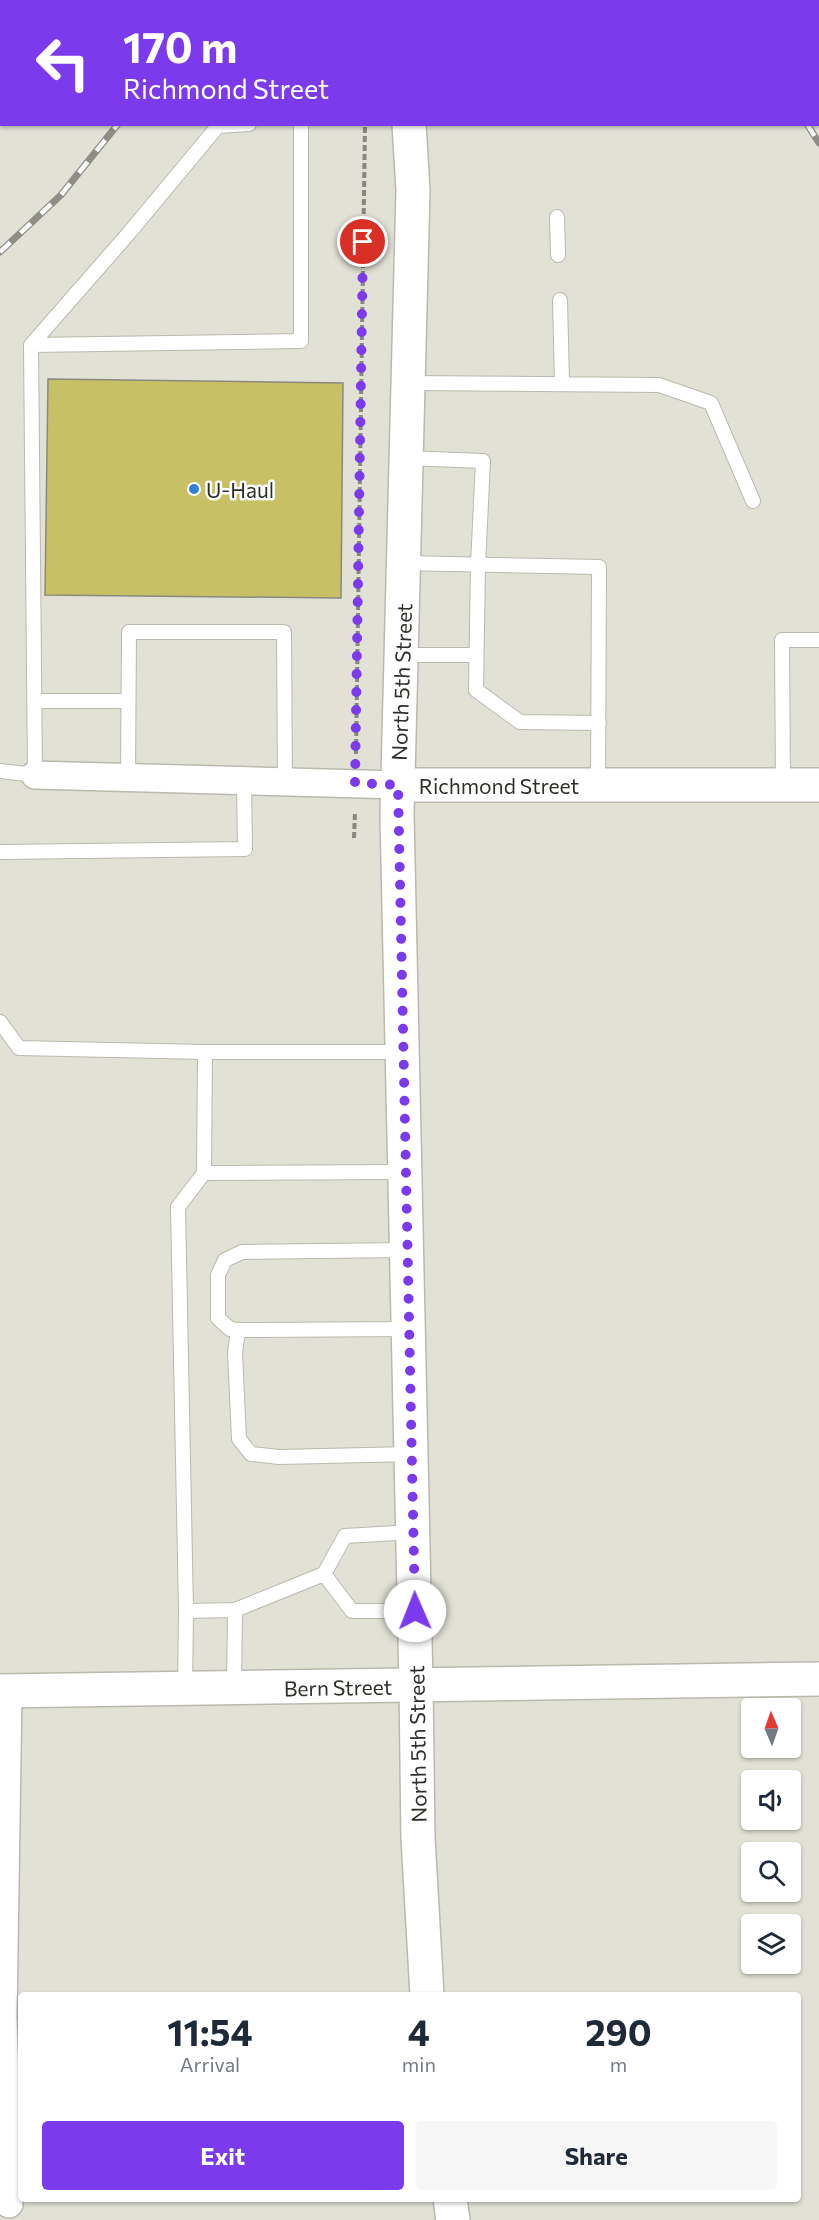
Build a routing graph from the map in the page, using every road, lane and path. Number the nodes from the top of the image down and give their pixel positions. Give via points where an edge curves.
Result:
1 (218, 126) edge
2 (301, 126) edge
3 (364, 126) edge
4 (410, 126) edge
5 (557, 217) dead end
6 (558, 255) dead end
7 (560, 300) dead end
8 (30, 345) junction
9 (408, 383) junction
10 (562, 383) junction
11 (406, 458) junction
12 (753, 501) dead end
13 (404, 563) junction
14 (478, 565) junction
15 (819, 640) edge
16 (402, 655) junction
17 (476, 655) junction
18 (34, 701) junction
19 (128, 701) junction
20 (599, 723) junction
21 (0, 771) edge
22 (35, 775) junction
23 (128, 777) junction
24 (244, 781) junction
25 (285, 782) junction
26 (355, 783) junction
27 (398, 785) junction
28 (598, 785) junction
29 (783, 785) junction
30 (819, 785) edge
31 (354, 838) dead end
32 (0, 852) edge
33 (0, 1022) edge
34 (206, 1052) junction
35 (402, 1052) junction
36 (405, 1172) junction
37 (204, 1173) junction
38 (407, 1250) junction
39 (408, 1329) junction
40 (238, 1330) junction
41 (411, 1454) junction
42 (413, 1532) junction
43 (324, 1574) junction
44 (235, 1610) junction
45 (186, 1611) junction
46 (415, 1611) junction
47 (819, 1679) edge
48 (416, 1685) junction
49 (234, 1688) junction
50 (185, 1689) junction
51 (4, 1691) edge
52 (2, 1968) edge
53 (427, 1992) edge
54 (13, 2058) edge
55 (15, 2176) edge
56 (450, 2202) edge
57 (9, 2204) dead end
58 (453, 2220) edge

1 - 8 lane
2 - 8 lane via 301,340
3 - 26 path
4 - 9 main road, North 5th Street
5 - 6 lane
7 - 10 lane
8 - 18 lane
9 - 10 lane
9 - 11 main road, North 5th Street
10 - 12 lane via 659,385 711,403
11 - 13 main road, North 5th Street
11 - 14 lane via 483,461
13 - 14 lane
13 - 16 main road, North 5th Street
14 - 17 lane
14 - 20 lane via 599,567
15 - 29 lane via 782,640
16 - 17 lane
16 - 27 main road, North 5th Street
17 - 20 lane via 476,690 520,722
18 - 19 lane
18 - 22 lane
19 - 23 lane
19 - 25 lane via 129,632 284,632
20 - 28 lane
21 - 22 lane
22 - 23 street, Richmond Street
23 - 24 street, Richmond Street
24 - 25 street, Richmond Street
24 - 32 lane via 245,849
25 - 26 street, Richmond Street
26 - 27 street, Richmond Street
26 - 31 path
27 - 28 main road, Richmond Street
27 - 35 main road, North 5th Street
28 - 29 main road, Richmond Street
29 - 30 main road, Richmond Street
33 - 34 lane via 19,1048
34 - 35 lane
34 - 37 lane
35 - 36 main road, North 5th Street
36 - 37 lane
36 - 38 main road, North 5th Street
37 - 45 lane via 178,1207
38 - 39 main road, North 5th Street
38 - 40 lane via 242,1252 225,1260 218,1275 218,1318 230,1329
39 - 40 lane
39 - 41 main road, North 5th Street
40 - 41 lane via 235,1353 239,1439 251,1454
41 - 42 main road, North 5th Street
42 - 43 lane via 345,1536
42 - 46 main road, North 5th Street
43 - 44 lane
43 - 46 lane via 352,1611
44 - 45 lane
44 - 49 lane
45 - 50 lane
46 - 48 main road, North 5th Street
47 - 48 main road, Bern Street
48 - 49 main road, Bern Street
48 - 53 main road, North 5th Street via 418,1838
49 - 50 main road, Bern Street
50 - 51 main road, Bern Street
51 - 52 street
52 - 54 street
54 - 55 street
55 - 57 street
56 - 58 main road

